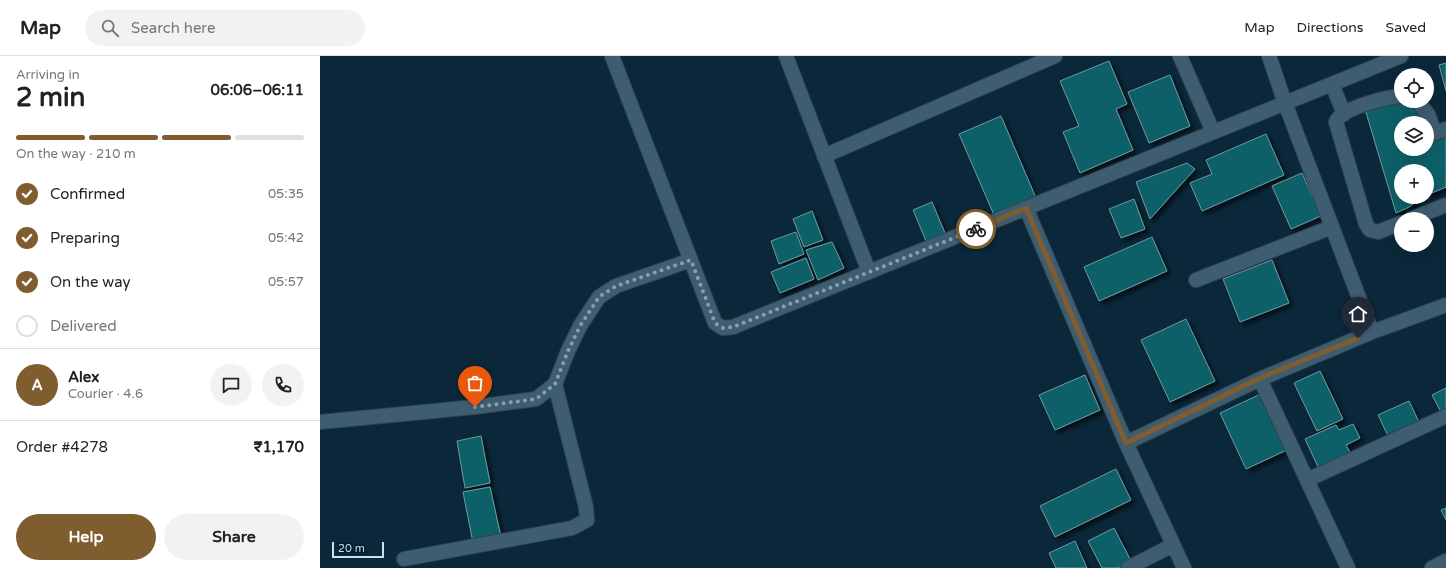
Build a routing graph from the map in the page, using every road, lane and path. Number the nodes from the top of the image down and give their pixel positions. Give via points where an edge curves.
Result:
1 (612, 56) edge
2 (786, 56) edge
3 (1055, 56) edge
4 (1180, 56) edge
5 (1269, 56) edge
6 (1401, 56) edge
7 (1332, 84) junction
8 (1394, 98) edge
9 (1285, 103) junction
10 (1423, 108) edge
11 (1344, 114) junction
12 (1446, 129) edge
13 (1213, 132) junction
14 (824, 156) junction
15 (1446, 205) edge
16 (1026, 208) junction
17 (1428, 212) edge
18 (1394, 226) edge
19 (1332, 227) junction
20 (691, 260) junction
21 (869, 272) junction
22 (1196, 280) dead end
23 (1446, 305) edge
24 (1372, 332) junction
25 (1260, 378) junction
26 (555, 384) junction
27 (1446, 416) edge
28 (320, 422) edge
29 (1126, 443) junction
30 (1307, 480) junction
31 (1173, 545) junction
32 (404, 559) dead end
33 (1446, 561) edge
34 (1128, 568) edge
35 (1184, 568) edge
36 (1348, 568) edge
37 (1432, 568) edge

1 - 20 street
2 - 14 street
3 - 14 street
4 - 13 street
5 - 9 street
6 - 7 street
7 - 9 street
7 - 11 street
8 - 11 street via 1364,104
9 - 13 street
9 - 19 street
10 - 12 street via 1435,133
11 - 18 street via 1336,122 1366,224 1370,230 1378,232
13 - 16 street
14 - 21 street
15 - 17 street
16 - 21 street
16 - 29 street
19 - 22 street
19 - 24 street
20 - 21 street via 715,323 723,328 733,327
20 - 26 street via 616,286 599,297 580,326
23 - 24 street
24 - 25 street
25 - 29 street
25 - 30 street
26 - 28 street via 536,399
26 - 32 street via 586,507 587,520 572,528
27 - 30 street
29 - 31 street
30 - 36 street
31 - 34 street
31 - 35 street
33 - 37 street

